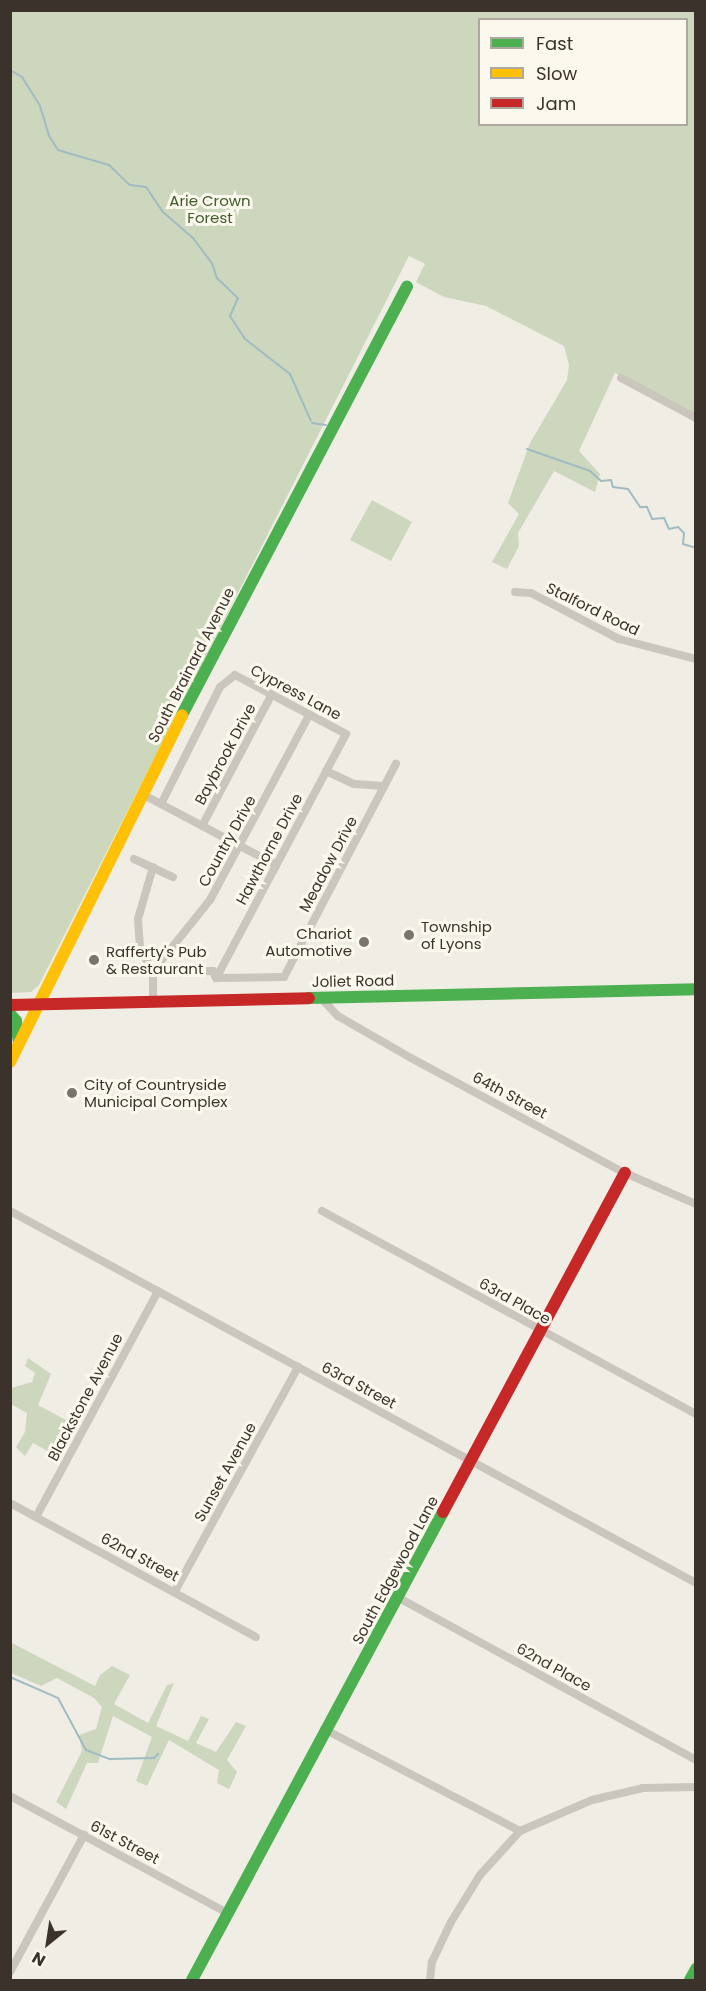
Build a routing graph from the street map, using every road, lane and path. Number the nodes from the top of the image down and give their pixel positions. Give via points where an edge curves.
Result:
1 (407, 287) dead end
2 (621, 378) dead end
3 (696, 418) edge
4 (515, 592) dead end
5 (696, 658) edge
6 (272, 694) junction
7 (309, 715) junction
8 (346, 734) joint
9 (396, 764) dead end
10 (326, 771) junction
11 (384, 786) junction
12 (142, 794) junction
13 (160, 804) junction
14 (202, 826) junction
15 (241, 846) junction
16 (134, 859) dead end
17 (276, 865) junction
18 (153, 867) junction
19 (173, 877) dead end
20 (153, 970) junction
21 (216, 978) junction
22 (696, 989) edge
23 (320, 997) junction
24 (153, 999) junction
25 (10, 1005) edge
26 (36, 1006) junction
27 (10, 1014) edge
28 (19, 1042) junction
29 (10, 1062) edge
30 (625, 1173) junction
31 (696, 1204) edge
32 (10, 1211) edge
33 (322, 1211) dead end
34 (158, 1291) junction
35 (539, 1330) junction
36 (298, 1367) junction
37 (696, 1414) edge
38 (470, 1460) junction
39 (10, 1503) edge
40 (36, 1517) junction
41 (696, 1583) edge
42 (175, 1591) junction
43 (399, 1598) junction
44 (256, 1637) dead end
45 (324, 1729) junction
46 (696, 1760) edge
47 (696, 1787) edge
48 (10, 1796) edge
49 (520, 1832) junction
50 (84, 1835) junction
51 (227, 1913) junction
52 (696, 1969) edge
53 (10, 1972) edge
54 (192, 1980) edge
55 (430, 1980) edge
56 (690, 1980) edge

1 - 12 street, South Brainard Avenue
2 - 3 street
4 - 5 street, Stalford Road via 531,593 619,639
6 - 7 street, Cypress Lane
6 - 13 street, Cypress Lane via 235,675 220,687
6 - 14 street, Baybrook Drive
7 - 8 street, Cypress Lane
7 - 15 street, Country Drive
8 - 10 street, Hawthorne Drive
9 - 11 street, Meadow Drive
10 - 11 street via 354,784
10 - 17 street, Hawthorne Drive
11 - 21 street, Meadow Drive via 284,977
12 - 13 street
12 - 26 street, South Brainard Avenue
13 - 14 street
14 - 15 street
15 - 17 street
15 - 20 street, Country Drive via 210,900
16 - 18 street
17 - 21 street, Hawthorne Drive
18 - 19 street
18 - 20 street via 138,919 140,948
20 - 21 street via 213,971
20 - 24 street
22 - 23 street, Joliet Road
23 - 24 street, Joliet Road
23 - 30 street, 64th Street via 338,1016
24 - 26 street, Joliet Road
25 - 26 street, Joliet Road
26 - 28 street, South Brainard Avenue
27 - 28 street via 16,1021
28 - 29 street, South Brainard Avenue
30 - 31 street, 64th Street
30 - 35 street, South Edgewood Lane
32 - 34 street, 63rd Street
33 - 35 street, 63rd Place
34 - 36 street, 63rd Street
34 - 40 street, Blackstone Avenue
35 - 37 street, 63rd Place
35 - 38 street, South Edgewood Lane
36 - 38 street, 63rd Street
36 - 42 street, Sunset Avenue
38 - 41 street, 63rd Street
38 - 43 street, South Edgewood Lane
39 - 40 street, 62nd Street
40 - 42 street, 62nd Street
42 - 44 street, 62nd Street
43 - 45 street, South Edgewood Lane
43 - 46 street, 62nd Place
45 - 49 street
45 - 51 street, South Edgewood Lane
47 - 49 street via 643,1788 592,1800
48 - 50 street, 61st Street
49 - 55 street via 480,1875 450,1922 432,1962
50 - 51 street, 61st Street
50 - 53 street
51 - 54 street, South Edgewood Lane
52 - 56 street

